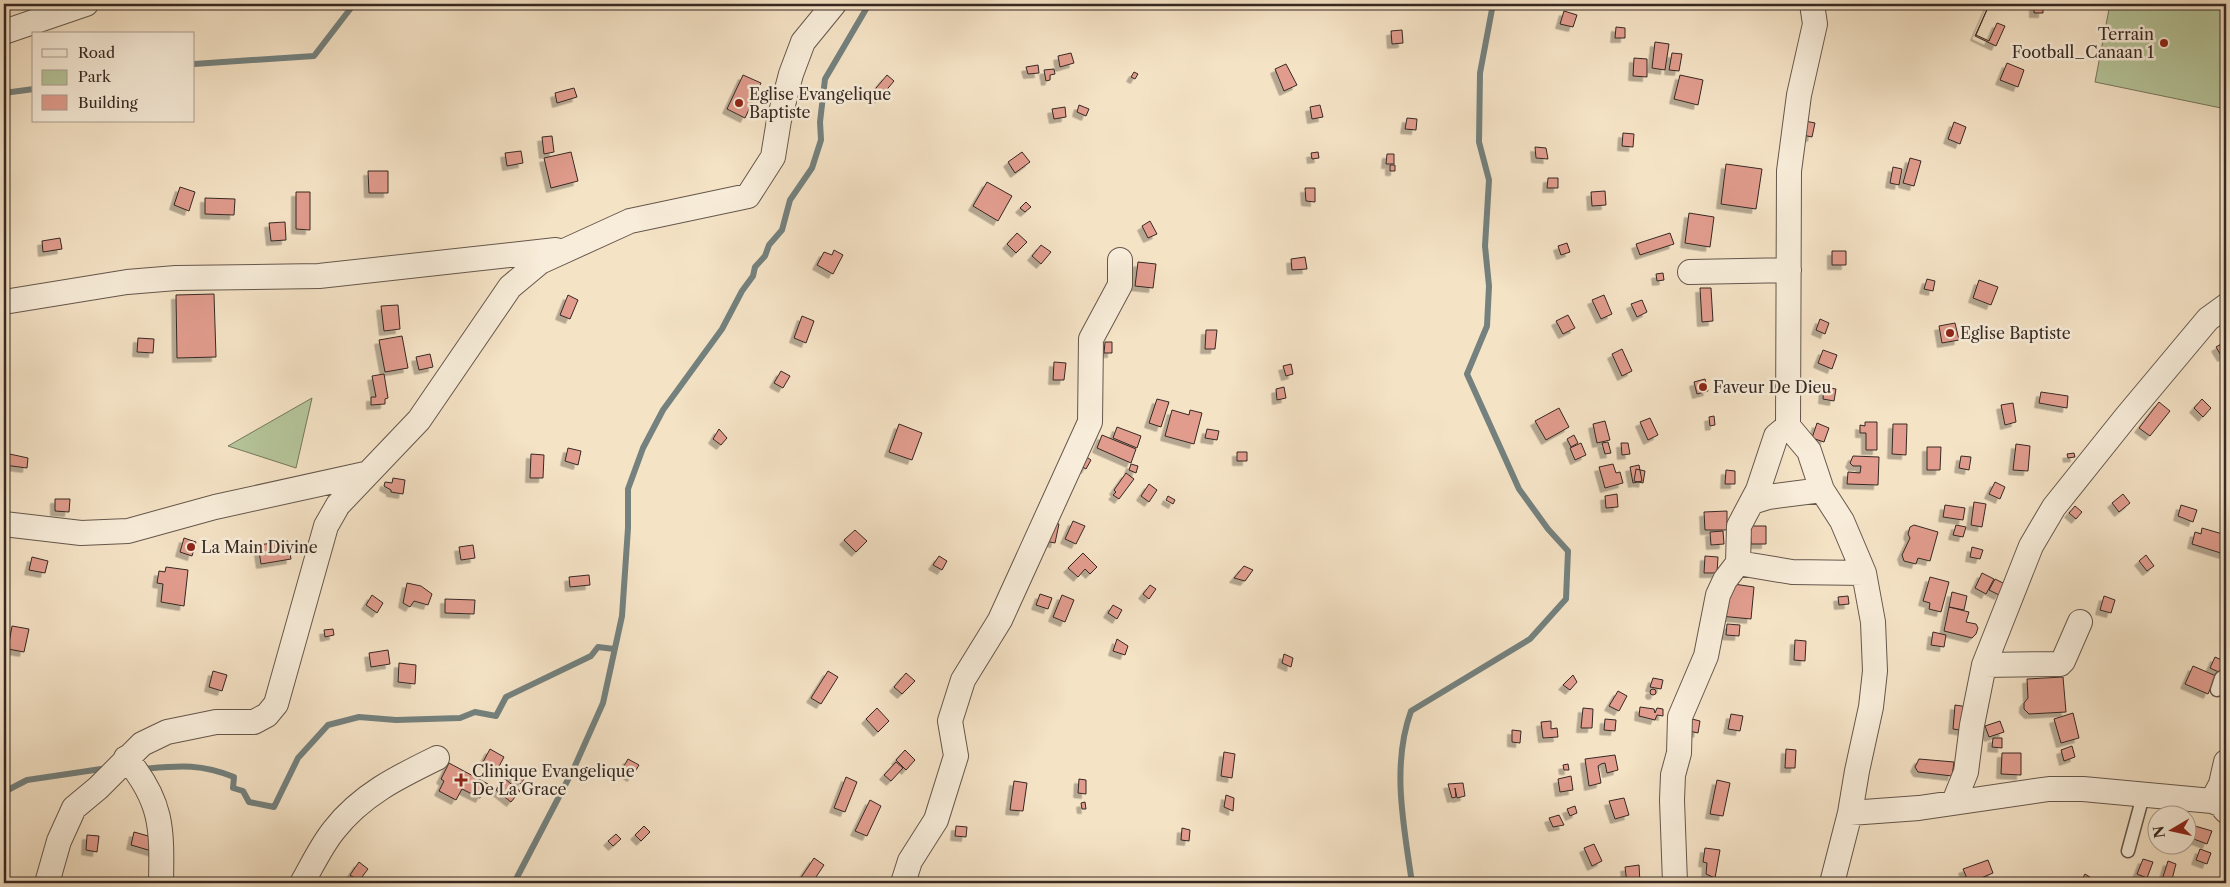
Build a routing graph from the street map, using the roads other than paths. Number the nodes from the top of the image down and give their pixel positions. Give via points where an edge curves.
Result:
1 (86, 4) edge
2 (834, 4) edge
3 (1812, 4) edge
4 (4, 32) edge
5 (571, 248) junction
6 (1120, 260) dead end
7 (1789, 270) junction
8 (1690, 272) dead end
9 (4, 302) edge
10 (2226, 306) edge
11 (1788, 426) junction
12 (365, 474) junction
13 (1822, 490) junction
14 (1752, 502) junction
15 (4, 524) edge
16 (1738, 563) junction
17 (1864, 573) junction
18 (2080, 622) dead end
19 (1984, 665) junction
20 (2226, 675) edge
21 (2216, 690) dead end
22 (437, 758) dead end
23 (2226, 762) edge
24 (135, 769) junction
25 (2143, 796) junction
26 (1954, 802) junction
27 (2219, 806) edge
28 (1850, 814) junction
29 (2128, 851) dead end
30 (47, 883) edge
31 (161, 883) edge
32 (302, 883) edge
33 (903, 883) edge
34 (1674, 883) edge
35 (1832, 883) edge

1 - 4 street
2 - 5 street via 803,42 791,74 773,157 748,196 630,222
3 - 7 street via 1815,24 1798,95 1790,171
5 - 9 street via 319,276 127,282
5 - 12 street via 540,262 510,287 419,420
6 - 33 street via 1120,285 1091,339 1090,422 1000,620 963,680 950,721 956,756 936,820 910,861
7 - 8 street
7 - 11 street
10 - 19 street via 2202,326 2054,507 2031,546
11 - 13 street via 1809,451
11 - 14 street via 1776,436
12 - 15 street via 215,507 128,531 81,533
12 - 24 street via 338,505 326,526 276,704 254,722 216,722 167,732 142,744
13 - 14 street
13 - 17 street via 1842,521
14 - 16 street via 1739,526
16 - 17 street via 1792,572
16 - 34 street via 1718,596 1706,656 1680,717 1672,800
17 - 28 street via 1873,622 1875,671
18 - 19 street via 2060,664
19 - 26 street via 1966,772
20 - 21 lane
22 - 32 street via 376,789 352,810 333,830
23 - 27 street
24 - 30 street via 98,788 74,808 59,841
24 - 31 street via 153,800 162,832
25 - 26 street via 2049,789
25 - 27 street
25 - 29 lane
26 - 28 street
28 - 35 street

